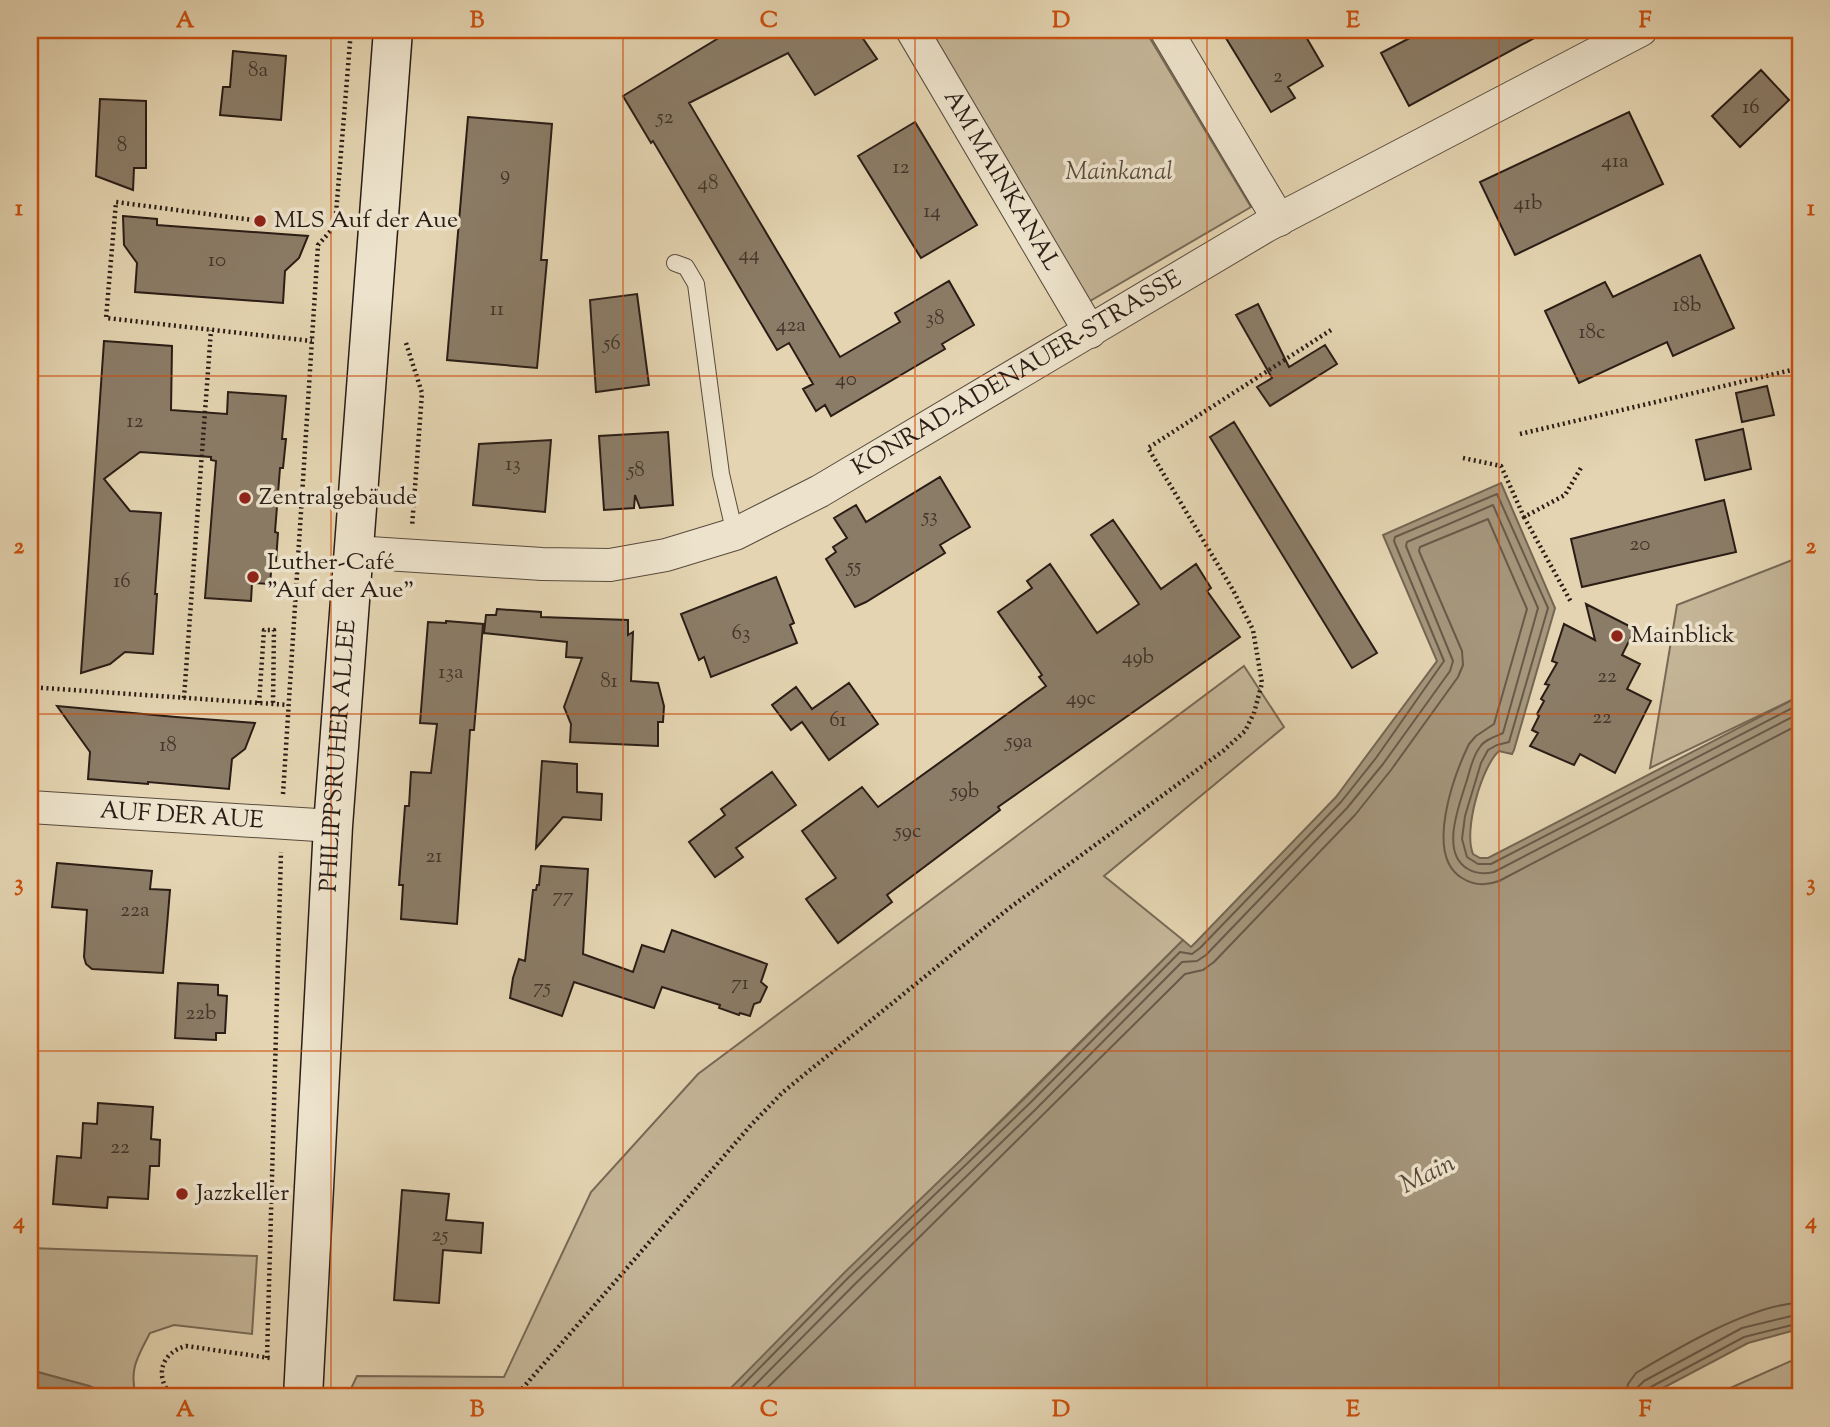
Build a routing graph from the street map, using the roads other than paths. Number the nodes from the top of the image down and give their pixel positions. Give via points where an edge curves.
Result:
1 (393, 30) edge
2 (912, 30) edge
3 (1166, 30) edge
4 (1642, 30) edge
5 (1279, 220) junction
6 (675, 263) dead end
7 (1090, 332) junction
8 (735, 534) junction
9 (354, 552) junction
10 (30, 807) edge
11 (333, 825) junction
12 (304, 1381) edge

1 - 9 main road, PHILIPPSRUHER ALLEE
2 - 7 street, AM MAINKANAL
3 - 5 street
4 - 5 street, KONRAD-ADENAUER-STRASSE
5 - 7 street, KONRAD-ADENAUER-STRASSE
6 - 8 lane via 686,267 696,285 721,474
7 - 8 street, KONRAD-ADENAUER-STRASSE via 820,491
8 - 9 street, KONRAD-ADENAUER-STRASSE via 666,555 610,565
9 - 11 main road, PHILIPPSRUHER ALLEE
10 - 11 street, AUF DER AUE
11 - 12 main road, PHILIPPSRUHER ALLEE

